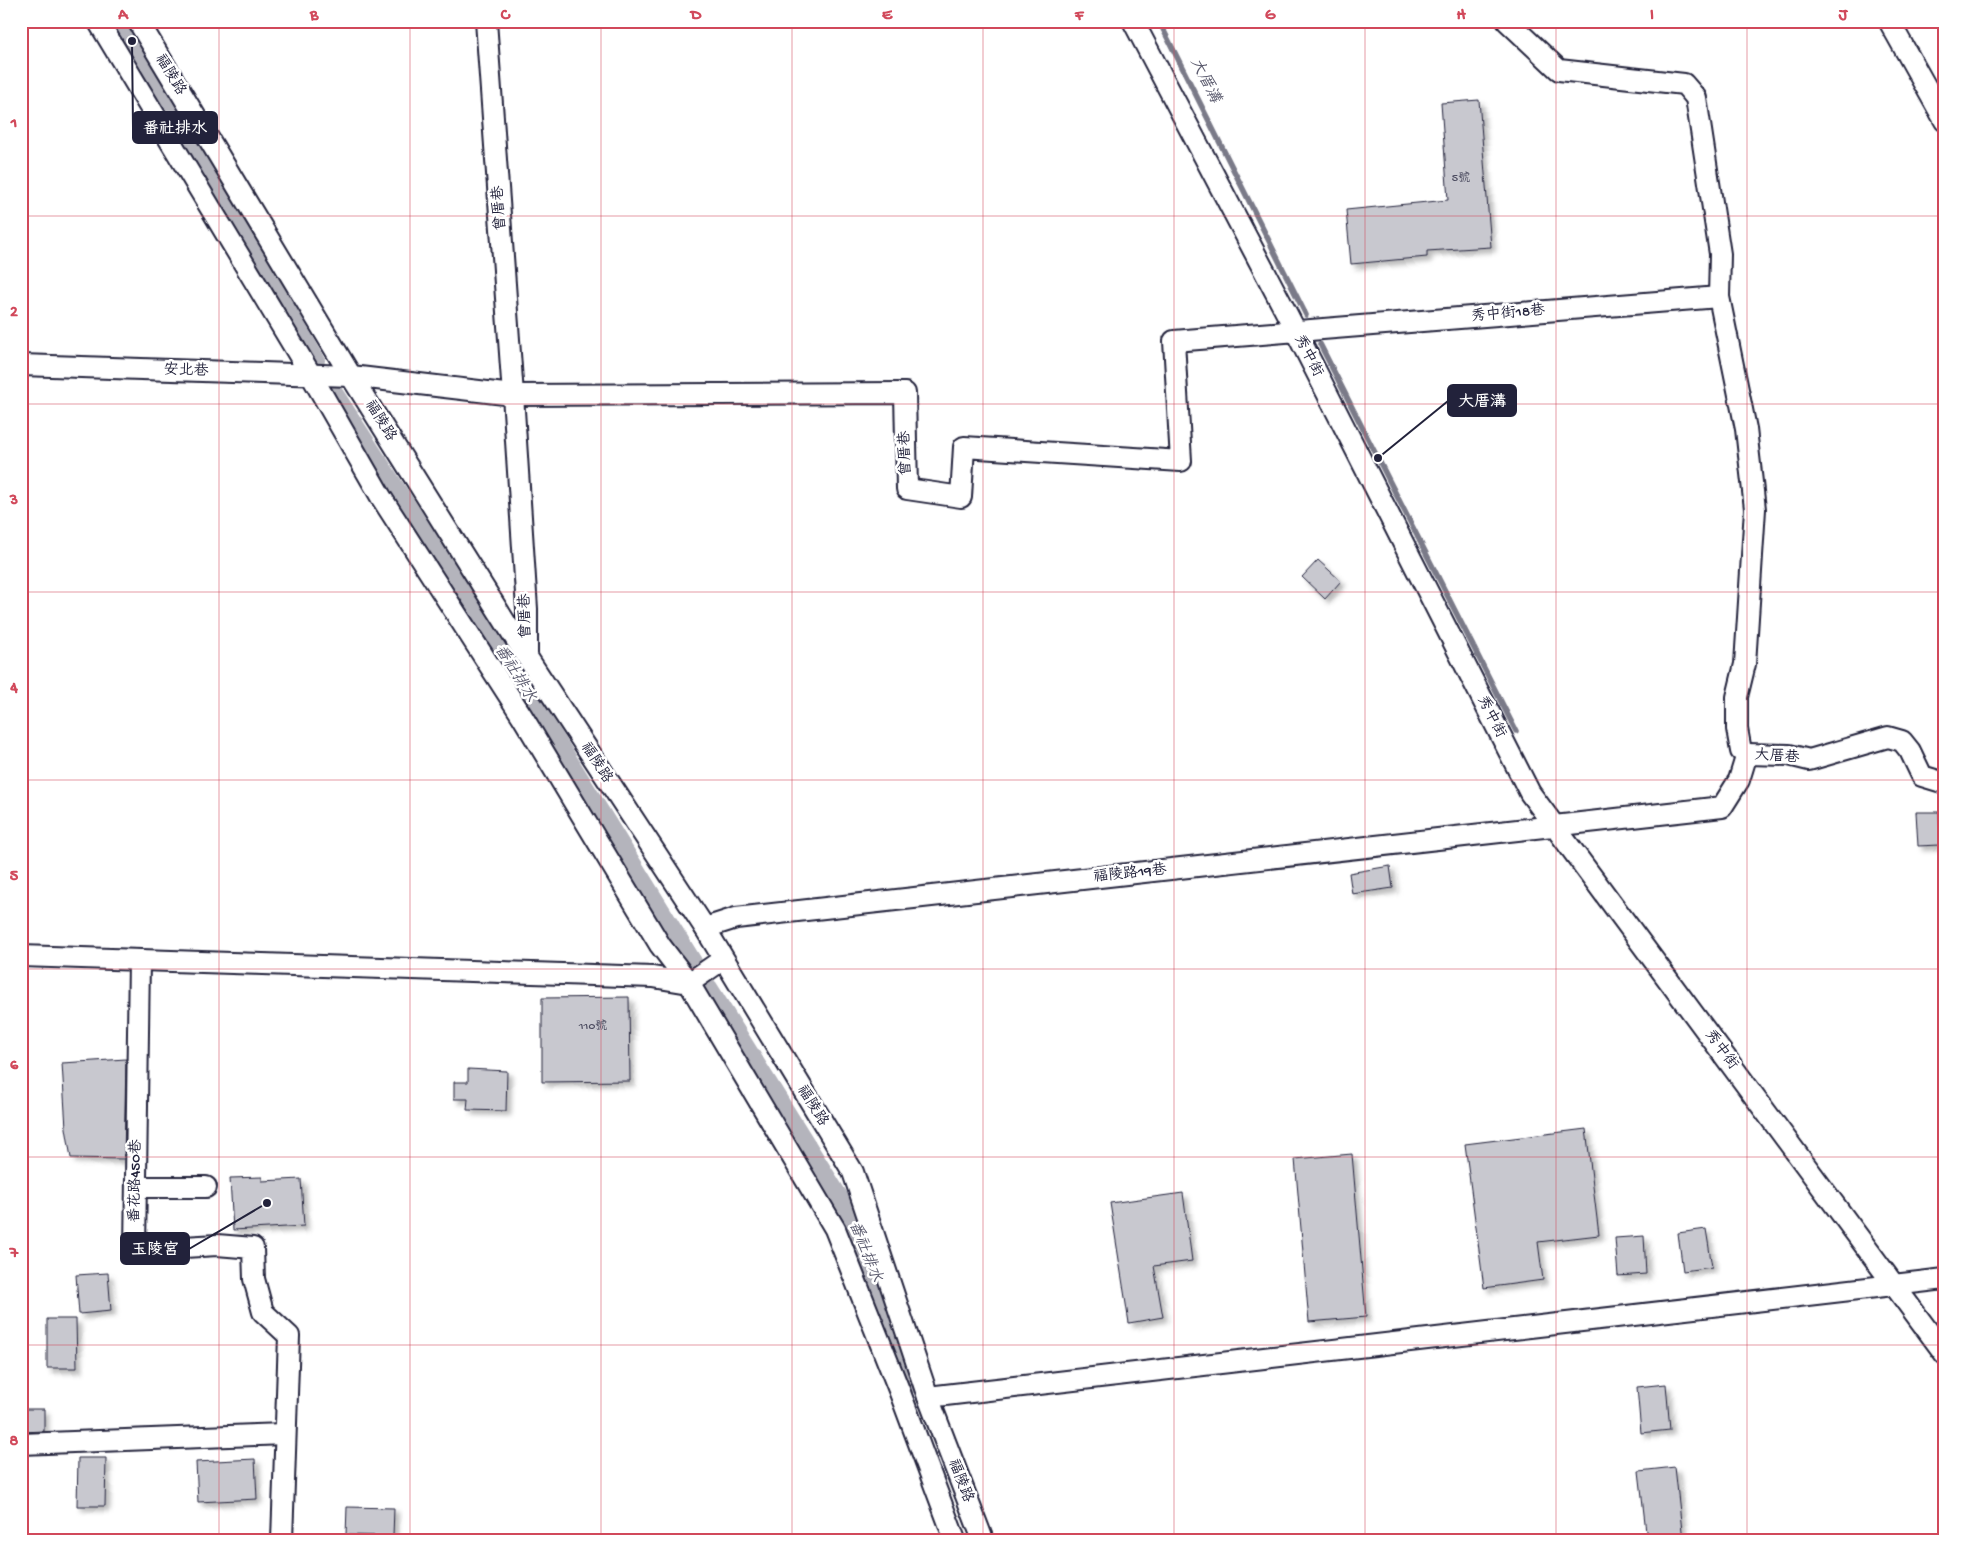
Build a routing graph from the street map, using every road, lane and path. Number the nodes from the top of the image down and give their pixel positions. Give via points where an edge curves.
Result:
1 (98, 21) edge
2 (138, 21) edge
3 (486, 21) edge
4 (1133, 21) edge
5 (1507, 21) edge
6 (1889, 21) edge
7 (1945, 122) edge
8 (1719, 297) junction
9 (1296, 331) junction
10 (21, 365) edge
11 (311, 375) junction
12 (351, 376) junction
13 (514, 395) junction
14 (527, 657) junction
15 (1747, 754) junction
16 (1945, 784) edge
17 (1557, 827) junction
18 (705, 928) junction
19 (21, 956) edge
20 (139, 960) junction
21 (722, 960) junction
22 (689, 983) junction
23 (206, 1187) dead end
24 (136, 1188) junction
25 (1945, 1279) edge
26 (1895, 1286) junction
27 (1945, 1354) edge
28 (928, 1398) junction
29 (284, 1434) junction
30 (21, 1444) edge
31 (282, 1540) edge
32 (955, 1540) edge
33 (983, 1540) edge

1 - 11 street
2 - 12 street, 福陵路
3 - 13 street, 曾厝巷
4 - 9 street, 秀中街
5 - 8 street via 1559,70 1684,84 1696,98 1720,254
6 - 7 street
8 - 9 street, 秀中街18巷
8 - 15 street via 1746,429 1754,509 1745,664 1737,697 1737,729 1741,751
9 - 13 street, 曾厝巷 via 1174,341 1181,461 964,447 961,497 907,489 904,394
9 - 17 street, 秀中街 via 1530,793
10 - 11 street, 安北巷
11 - 12 street, 安北巷
11 - 22 street via 381,497 522,716 660,945
12 - 13 street, 曾厝巷
12 - 14 street, 福陵路
13 - 14 street, 曾厝巷
14 - 18 street, 福陵路
15 - 16 street, 大厝巷 via 1789,755 1809,760 1888,737 1902,740 1922,776
15 - 17 street, 大厝巷 via 1739,780 1722,807
17 - 18 street, 福陵路19巷 via 736,918
17 - 26 street, 秀中街
18 - 21 street, 福陵路
19 - 20 street
20 - 22 street via 653,977
20 - 24 street, 番花路450巷
21 - 22 street
21 - 28 street, 福陵路 via 853,1172
22 - 32 street via 835,1229
23 - 24 street
24 - 29 street, 番花路450巷 via 135,1250 217,1245 253,1248 254,1279 263,1312 289,1336
25 - 26 street
26 - 27 street, 秀中街
26 - 28 street
28 - 33 street, 福陵路
29 - 30 street
29 - 31 street, 番花路450巷

